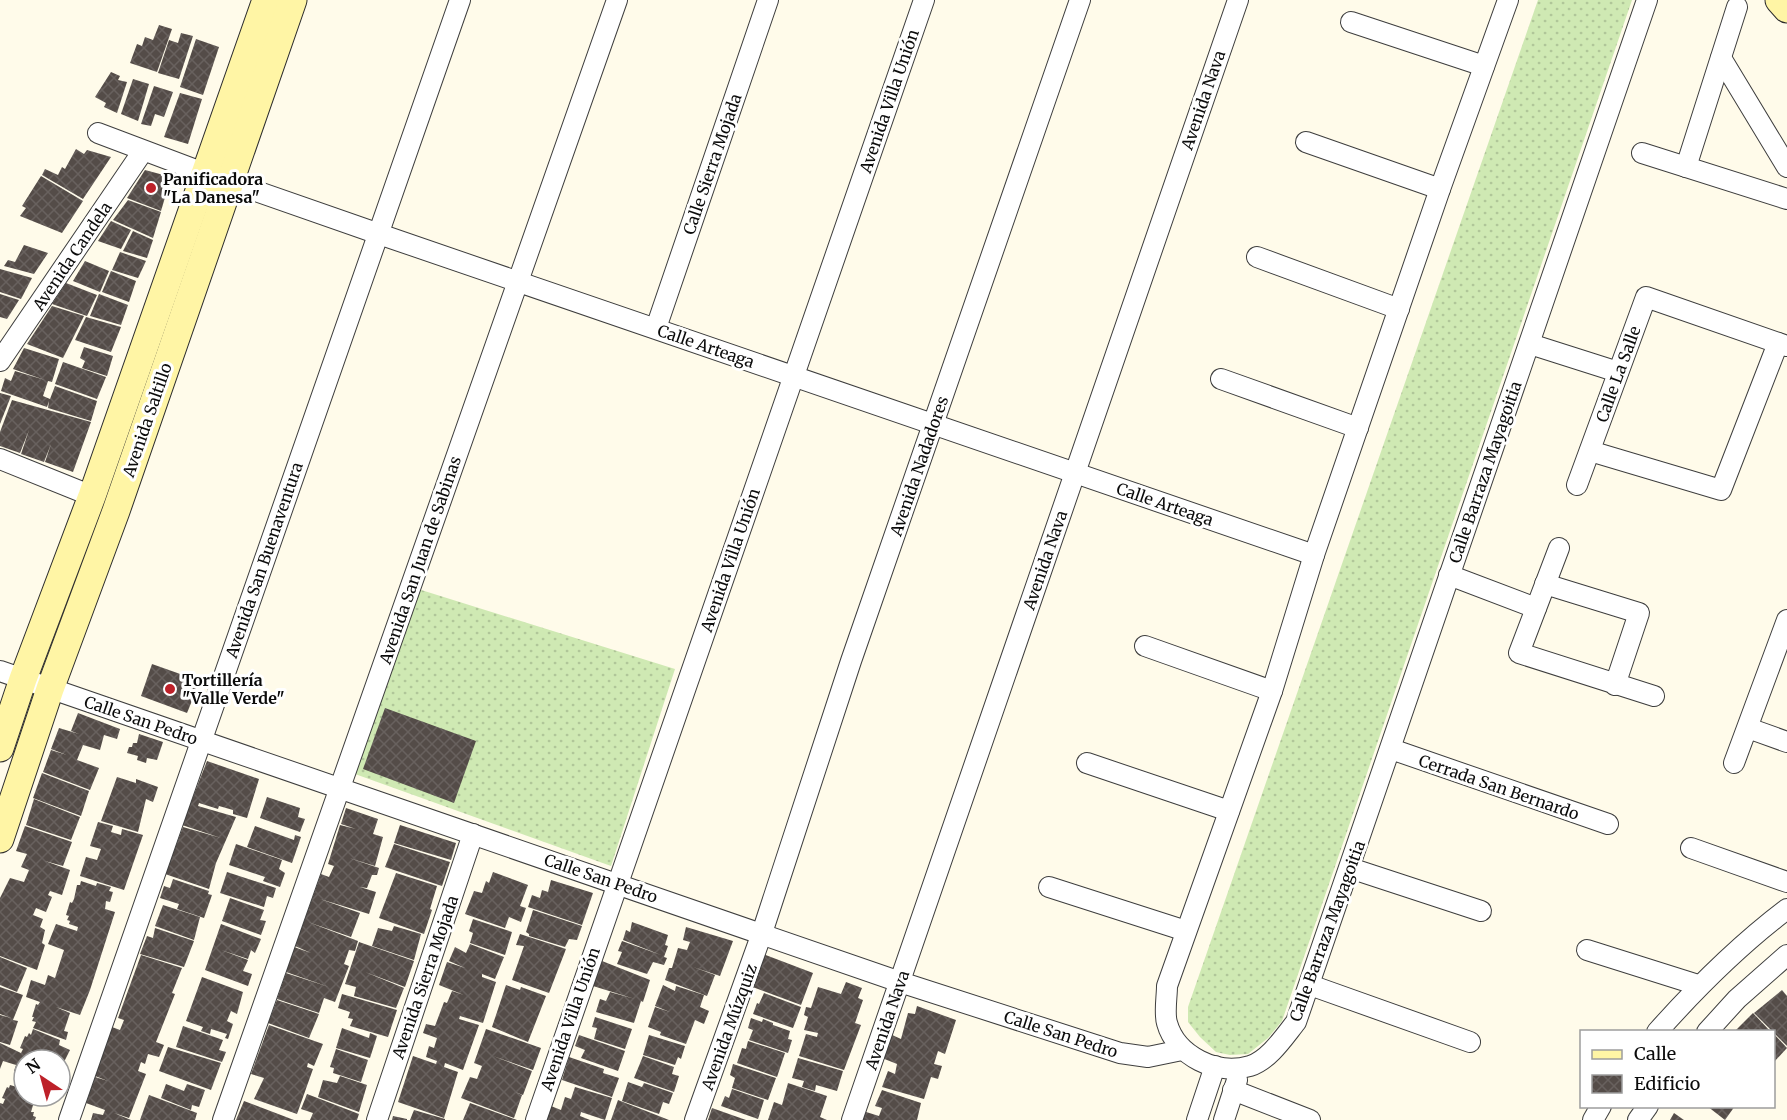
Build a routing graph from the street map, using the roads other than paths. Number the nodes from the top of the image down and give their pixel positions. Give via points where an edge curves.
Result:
1 (266, 0) edge
2 (293, 0) edge
3 (460, 0) edge
4 (616, 0) edge
5 (768, 0) edge
6 (924, 0) edge
7 (1080, 0) edge
8 (1238, 0) edge
9 (1508, 0) edge
10 (1647, 0) edge
11 (1779, 0) edge
12 (1737, 7) dead end
13 (1787, 9) edge
14 (1351, 22) dead end
15 (1721, 58) junction
16 (1484, 66) junction
17 (98, 133) dead end
18 (1306, 142) dead end
19 (143, 151) junction
20 (1642, 153) dead end
21 (1686, 167) junction
22 (1787, 167) edge
23 (217, 177) junction
24 (1440, 189) junction
25 (1787, 199) edge
26 (379, 234) junction
27 (1257, 257) dead end
28 (518, 281) junction
29 (1399, 309) junction
30 (656, 328) junction
31 (1530, 344) junction
32 (1782, 345) edge
33 (0, 361) edge
34 (1618, 372) junction
35 (794, 376) junction
36 (1221, 379) dead end
37 (933, 424) junction
38 (1358, 428) junction
39 (1590, 451) junction
40 (0, 459) edge
41 (1075, 472) junction
42 (1577, 485) dead end
43 (92, 496) junction
44 (1559, 548) dead end
45 (1314, 555) junction
46 (1449, 575) junction
47 (1545, 584) junction
48 (1536, 608) junction
49 (1787, 620) edge
50 (1145, 646) dead end
51 (12, 675) edge
52 (1615, 685) junction
53 (50, 689) junction
54 (1272, 691) junction
55 (1654, 696) dead end
56 (1748, 728) junction
57 (201, 741) junction
58 (1787, 742) edge
59 (0, 748) edge
60 (1391, 749) junction
61 (1087, 763) dead end
62 (1734, 763) dead end
63 (340, 788) junction
64 (1229, 811) junction
65 (1608, 824) dead end
66 (473, 834) junction
67 (0, 839) edge
68 (1691, 849) dead end
69 (1350, 868) junction
70 (1787, 882) edge
71 (616, 884) junction
72 (1048, 887) dead end
73 (1787, 909) edge
74 (1481, 911) dead end
75 (1186, 931) junction
76 (762, 933) junction
77 (1587, 950) dead end
78 (1787, 955) edge
79 (900, 982) junction
80 (1310, 985) junction
81 (1698, 985) junction
82 (1659, 1030) edge
83 (1709, 1030) edge
84 (1470, 1042) dead end
85 (1182, 1050) junction
86 (1215, 1066) junction
87 (1240, 1067) junction
88 (1233, 1090) junction
89 (1647, 1108) edge
90 (69, 1120) edge
91 (223, 1120) edge
92 (376, 1120) edge
93 (536, 1120) edge
94 (695, 1120) edge
95 (852, 1120) edge
96 (1197, 1120) edge
97 (1224, 1120) edge
98 (1310, 1120) edge
99 (1638, 1120) edge

1 - 23 street, Avenida Saltillo
2 - 23 street, Avenida Saltillo
3 - 26 street, Avenida San Buenaventura
4 - 28 street, Avenida San Juan de Sabinas
5 - 30 street, Calle Sierra Mojada
6 - 35 street, Avenida Villa Unión
7 - 37 street, Avenida Nadadores
8 - 41 street, Avenida Nava
9 - 16 street
10 - 31 street, Calle Barraza Mayagoitia
11 - 13 street
12 - 15 street
14 - 16 street
15 - 21 street
15 - 22 street
16 - 24 street
17 - 19 street, Calle Arteaga
18 - 24 street
19 - 23 street, Calle Arteaga
19 - 33 street, Avenida Candela
20 - 21 street
21 - 25 street
23 - 26 street, Calle Arteaga
23 - 43 street, Avenida Saltillo
23 - 53 street, Avenida Saltillo via 116,511
24 - 29 street
26 - 28 street, Calle Arteaga
26 - 57 street, Avenida San Buenaventura
27 - 29 street
28 - 30 street, Calle Arteaga
28 - 63 street, Avenida San Juan de Sabinas
29 - 38 street
30 - 35 street, Calle Arteaga
31 - 34 street
31 - 46 street, Calle Barraza Mayagoitia
32 - 34 street, Calle La Salle via 1646,297
32 - 39 street via 1721,490
34 - 39 street, Calle La Salle
35 - 37 street, Calle Arteaga
35 - 71 street, Avenida Villa Unión
36 - 38 street
37 - 41 street, Calle Arteaga
37 - 76 street, Avenida Nadadores
38 - 45 street
39 - 42 street, Calle La Salle
40 - 43 street
41 - 45 street, Calle Arteaga
41 - 79 street, Avenida Nava
43 - 51 street, Avenida Saltillo
44 - 47 street
45 - 54 street
46 - 48 street
46 - 60 street, Calle Barraza Mayagoitia
47 - 48 street
47 - 52 street via 1639,613
48 - 52 street via 1519,653
49 - 56 street
50 - 54 street
51 - 53 street, Calle San Pedro
51 - 59 street, Avenida Saltillo
52 - 55 street
53 - 57 street, Calle San Pedro
53 - 67 street, Avenida Saltillo
54 - 64 street
56 - 58 street
56 - 62 street
57 - 63 street, Calle San Pedro
57 - 90 street, Avenida San Buenaventura
60 - 65 street, Cerrada San Bernardo
60 - 69 street, Calle Barraza Mayagoitia
61 - 64 street
63 - 66 street, Calle San Pedro
63 - 91 street, Avenida San Juan de Sabinas
64 - 75 street
66 - 71 street, Calle San Pedro
66 - 92 street, Avenida Sierra Mojada
68 - 70 street
69 - 74 street
69 - 80 street, Calle Barraza Mayagoitia
71 - 76 street, Calle San Pedro
71 - 93 street, Avenida Villa Unión
72 - 75 street
73 - 81 street
75 - 85 street via 1167,986 1166,1021
76 - 79 street, Calle San Pedro
76 - 94 street, Avenida Múzquiz
77 - 81 street
78 - 83 street
79 - 85 street, Calle San Pedro via 1120,1053 1148,1057
79 - 95 street, Avenida Nava
80 - 84 street
80 - 87 street, Calle Barraza Mayagoitia via 1296,1022 1274,1050 1250,1066
81 - 82 street
85 - 86 street, Calle Barraza Mayagoitia
86 - 87 street, Calle Barraza Mayagoitia
86 - 96 street
87 - 88 street
88 - 97 street
88 - 98 street
89 - 99 street

